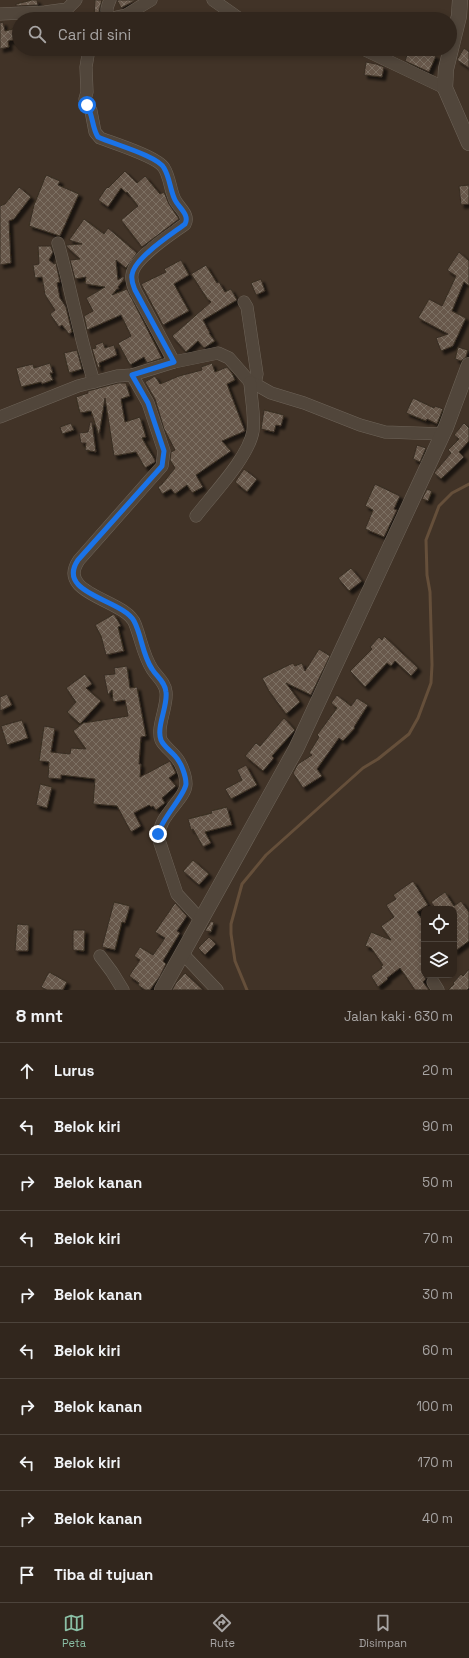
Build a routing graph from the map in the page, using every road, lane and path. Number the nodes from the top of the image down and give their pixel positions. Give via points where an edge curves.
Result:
1 (76, 0) edge
2 (110, 0) edge
3 (151, 0) edge
4 (214, 0) edge
5 (460, 0) edge
6 (45, 12) edge
7 (107, 12) edge
8 (131, 12) edge
9 (230, 12) edge
10 (12, 13) edge
11 (0, 14) edge
12 (457, 24) edge
13 (88, 56) edge
14 (378, 56) edge
15 (449, 56) edge
16 (446, 88) junction
17 (469, 143) edge
18 (58, 243) dead end
19 (244, 302) dead end
20 (174, 362) junction
21 (469, 365) edge
22 (132, 375) junction
23 (94, 382) junction
24 (252, 383) junction
25 (0, 417) edge
26 (443, 434) junction
27 (196, 516) dead end
28 (201, 920) junction
29 (182, 953) junction
30 (100, 956) dead end
31 (123, 990) edge
32 (162, 990) edge
33 (217, 990) edge

1 - 6 street via 67,9
2 - 7 street
3 - 8 street
4 - 9 street
5 - 12 street
10 - 11 street
13 - 20 street via 85,99 97,135 160,162 167,173 175,200 186,216 185,224 141,259 132,274 135,290
14 - 16 street
15 - 16 street
16 - 17 street
18 - 23 street
19 - 24 street via 247,307 257,374
20 - 22 street
20 - 24 street via 218,353 229,358
21 - 26 street
22 - 23 street
22 - 28 street via 148,403 164,451 162,466 78,560 73,574 80,587 132,618 147,659 164,685 166,699 161,740 178,759 186,783 158,834 177,894
23 - 25 street
24 - 26 street via 271,393 385,432
24 - 27 street via 254,424 250,442 241,458
26 - 28 street via 296,749
28 - 29 street
29 - 32 street
29 - 33 street
30 - 31 street

